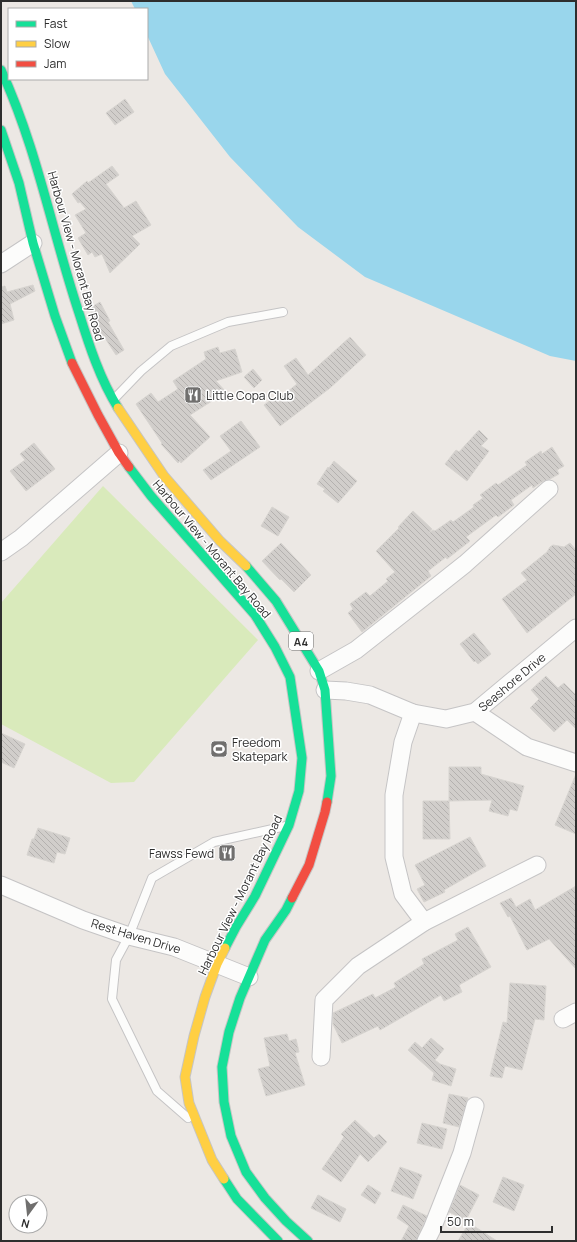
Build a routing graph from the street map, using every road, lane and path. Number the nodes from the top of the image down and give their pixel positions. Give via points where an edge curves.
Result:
1 (1, 70) edge
2 (1, 130) edge
3 (33, 243) junction
4 (1, 264) edge
5 (283, 312) dead end
6 (113, 400) junction
7 (119, 453) junction
8 (549, 489) dead end
9 (1, 552) edge
10 (576, 628) edge
11 (319, 671) junction
12 (325, 690) junction
13 (475, 712) junction
14 (413, 714) junction
15 (576, 763) edge
16 (289, 825) junction
17 (537, 865) dead end
18 (1, 885) edge
19 (424, 922) junction
20 (129, 936) junction
21 (217, 964) junction
22 (249, 977) junction
23 (321, 1057) dead end
24 (476, 1106) dead end
25 (197, 1127) junction
26 (277, 1241) edge
27 (308, 1241) edge
28 (426, 1241) edge

1 - 6 highway, Harbour View - Morant Bay Road / A4 via 14,98 32,150 70,287 92,354
2 - 3 highway, Harbour View - Morant Bay Road / A4 via 19,183
3 - 4 street
3 - 7 highway, Harbour View - Morant Bay Road / A4 via 55,316 74,367
5 - 6 lane via 228,322 171,346 141,371
6 - 11 highway, Harbour View - Morant Bay Road / A4 via 174,487 276,601
7 - 9 street via 21,538
7 - 16 highway, Harbour View - Morant Bay Road / A4 via 151,496 255,615 290,677 302,758 299,791
8 - 11 street via 425,596 356,650
10 - 13 street, Seashore Drive
11 - 12 highway, Harbour View - Morant Bay Road / A4
12 - 14 street, Seashore Drive via 370,695
12 - 22 highway, Harbour View - Morant Bay Road / A4 via 331,776 325,812 309,865 286,910 265,940
13 - 14 street, Seashore Drive via 446,719
13 - 15 street via 527,747
14 - 19 street via 403,742 394,795 394,857 403,894
16 - 20 lane via 214,842 152,878
16 - 21 highway, Harbour View - Morant Bay Road / A4 via 255,896
17 - 19 street
18 - 20 street, Rest Haven Drive via 83,920
19 - 23 street via 358,966 324,1000
20 - 21 street, Rest Haven Drive via 174,947
20 - 25 lane via 116,960 112,999 157,1091
21 - 22 street, Rest Haven Drive
21 - 25 highway, Harbour View - Morant Bay Road / A4 via 194,1036 185,1077 188,1103
22 - 27 highway, Harbour View - Morant Bay Road / A4 via 229,1032 222,1067 224,1102 231,1136 246,1172 265,1198
24 - 28 street via 462,1153
25 - 26 highway, Harbour View - Morant Bay Road / A4 via 212,1160 237,1199

